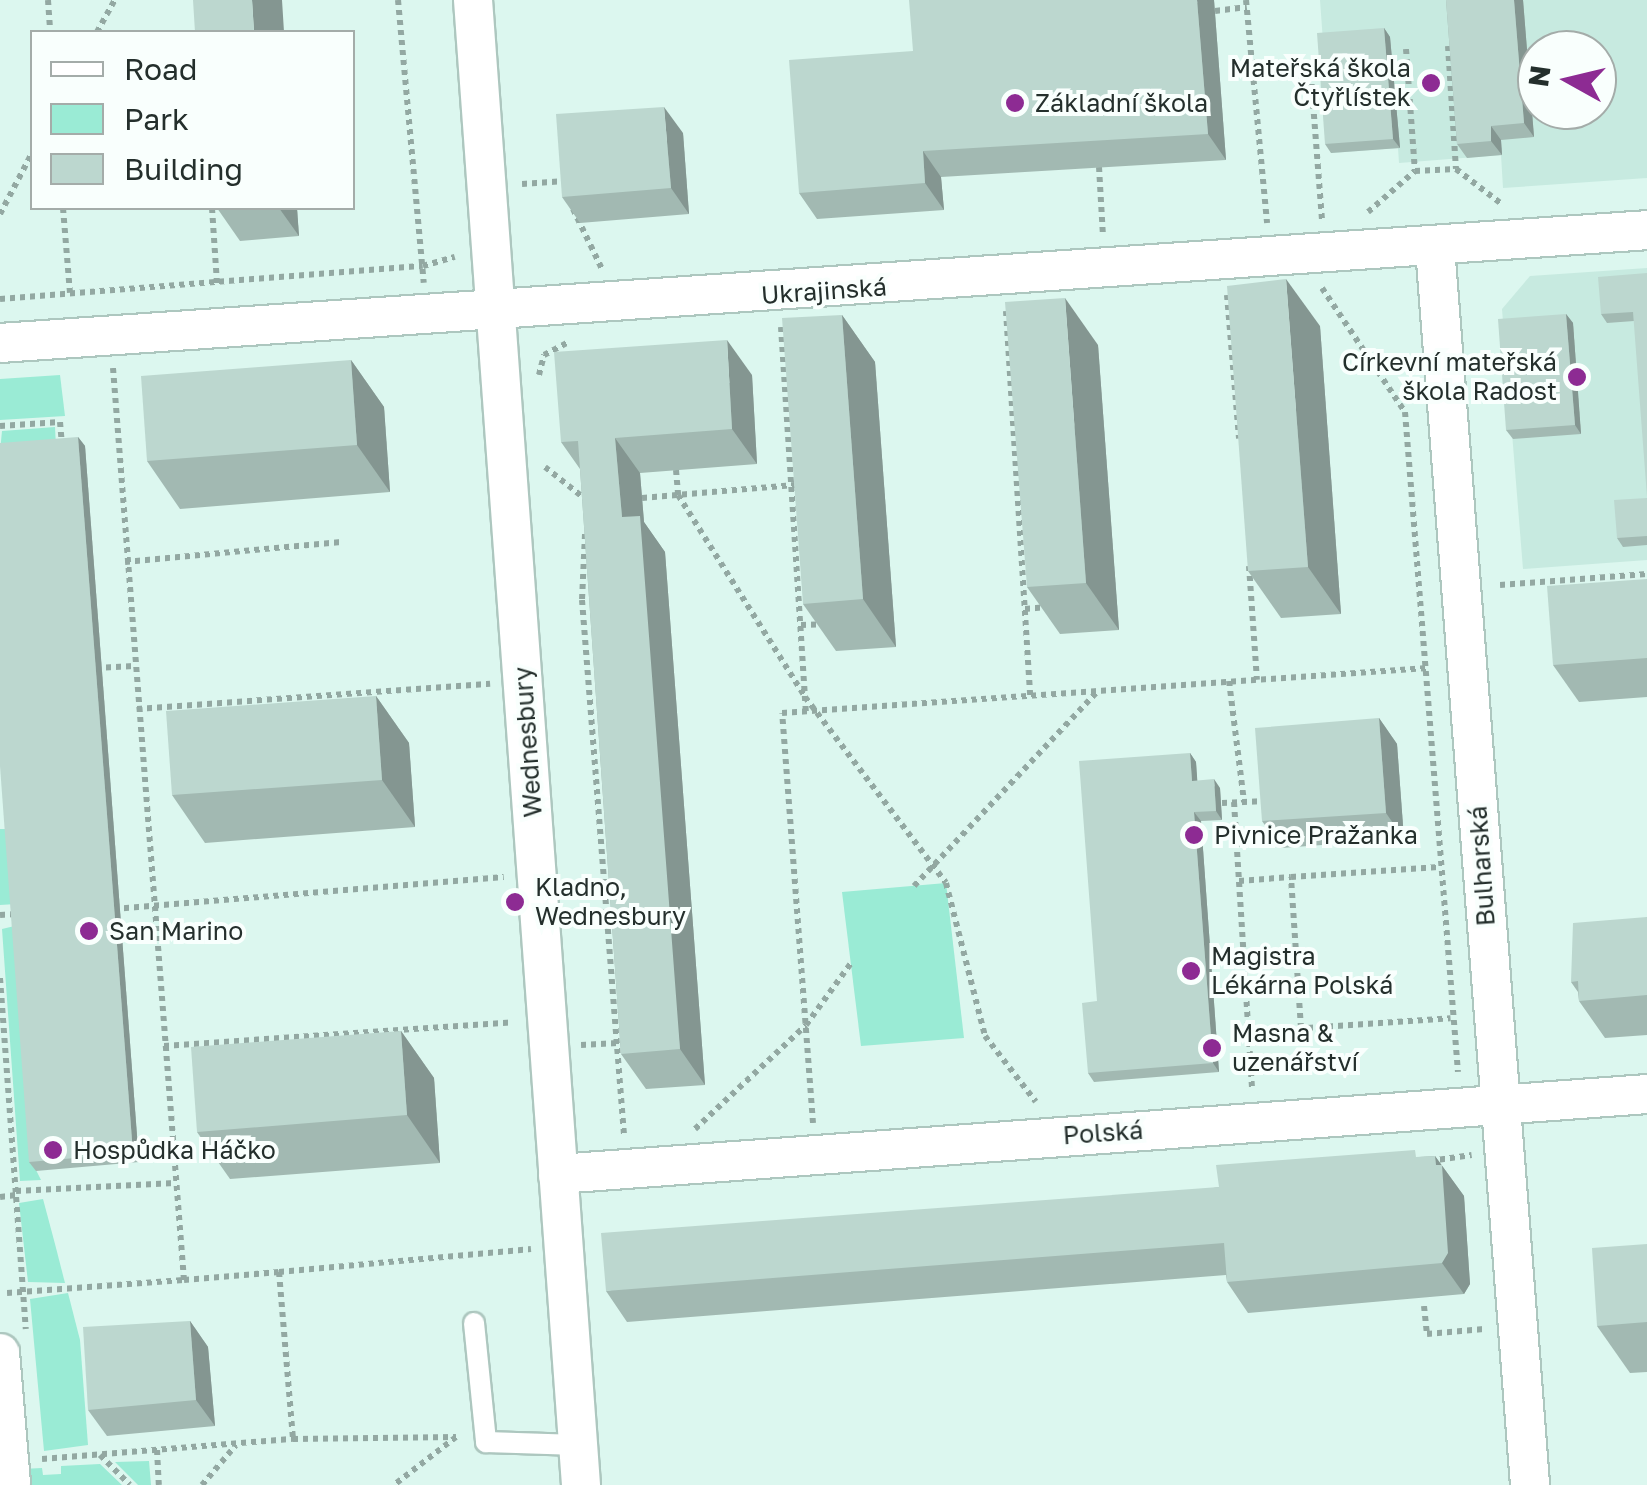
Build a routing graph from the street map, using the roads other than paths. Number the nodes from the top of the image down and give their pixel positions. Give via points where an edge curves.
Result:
1 (473, 0) edge
2 (1647, 230) edge
3 (1435, 248) junction
4 (499, 314) junction
5 (0, 344) edge
6 (1647, 1094) edge
7 (1500, 1103) junction
8 (558, 1174) junction
9 (474, 1323) dead end
10 (14, 1350) edge
11 (578, 1445) junction
12 (11, 1485) edge
13 (580, 1485) edge
14 (1530, 1485) edge

1 - 4 street, Wednesbury
2 - 3 street, Ukrajinská
3 - 4 street, Ukrajinská
3 - 7 street, Bulharská
4 - 5 street, Ukrajinská
4 - 8 street, Wednesbury via 537,1034
6 - 7 street, Polská
7 - 8 street, Polská
7 - 14 street, Bulharská
8 - 11 street, Wednesbury
9 - 11 lane via 486,1442
10 - 12 street
11 - 13 street, Wednesbury

